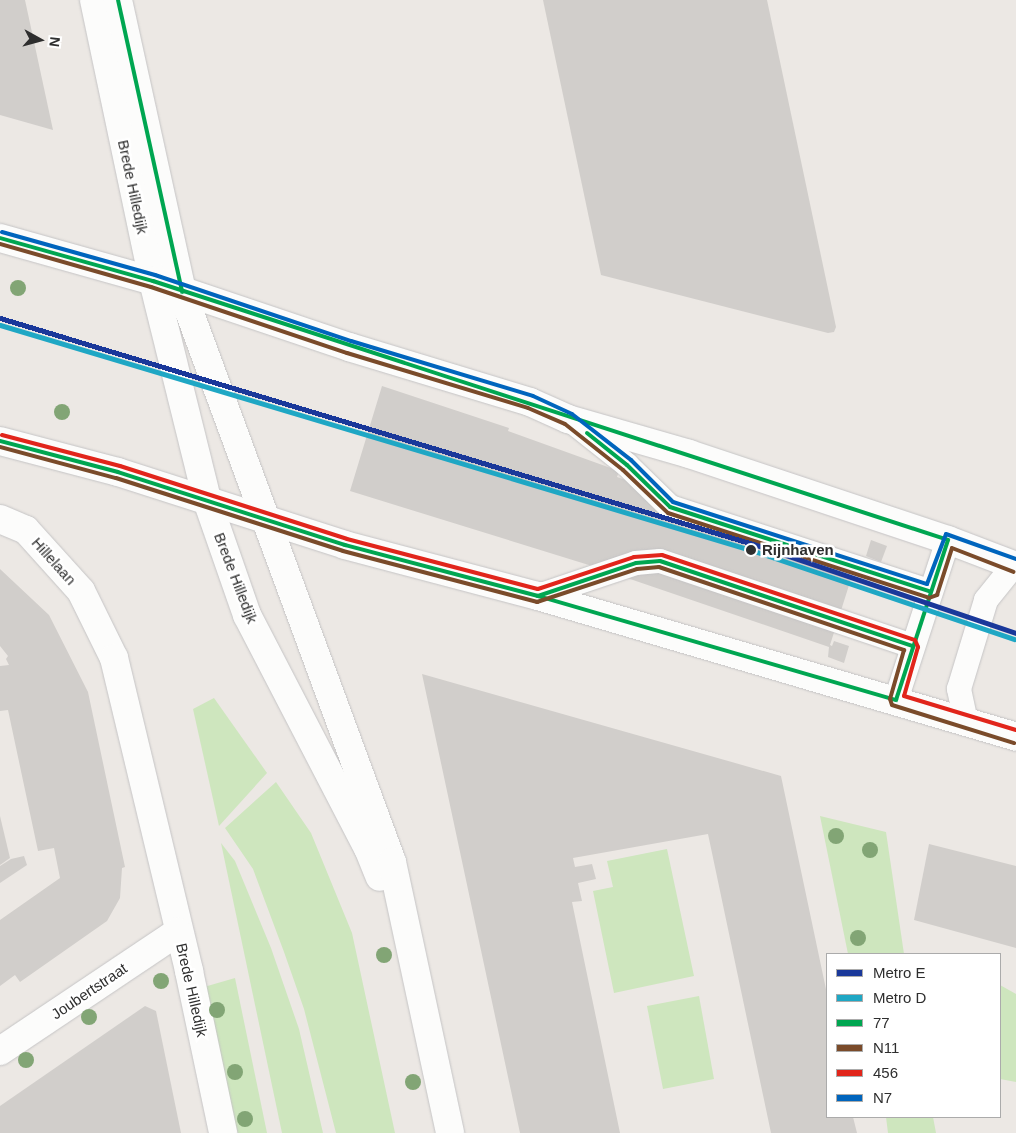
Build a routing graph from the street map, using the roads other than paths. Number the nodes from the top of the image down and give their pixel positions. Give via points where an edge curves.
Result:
1 (94, 0) edge
2 (118, 0) edge
3 (0, 238) edge
4 (153, 281) junction
5 (182, 292) junction
6 (568, 419) junction
7 (0, 441) edge
8 (208, 503) junction
9 (0, 519) edge
10 (266, 521) junction
11 (948, 540) junction
12 (1015, 566) edge
13 (81, 591) joint
14 (930, 592) junction
15 (538, 596) junction
16 (912, 646) junction
17 (896, 700) junction
18 (966, 722) junction
19 (1016, 737) edge
20 (178, 932) junction
21 (412, 955) junction
22 (0, 1050) edge
23 (223, 1133) edge
24 (450, 1133) edge

1 - 4 street, Brede Hilledijk
2 - 5 street, Brede Hilledijk
3 - 4 street
4 - 5 street
4 - 8 street, Brede Hilledijk
5 - 6 street via 530,402
5 - 10 street, Brede Hilledijk
6 - 11 street via 689,454
6 - 14 lane via 627,465 670,507
7 - 8 street via 118,472
8 - 10 street
8 - 21 street, Brede Hilledijk via 247,615 368,848
9 - 13 street, Hillelaan via 26,530
10 - 15 street
10 - 21 street, Brede Hilledijk via 375,810 397,879
11 - 12 street
11 - 14 lane
12 - 18 lane via 983,608 959,688
13 - 20 street, Brede Hilledijk via 120,676
14 - 16 lane
15 - 16 lane via 636,562 660,561
15 - 17 street
16 - 17 lane
17 - 18 street
18 - 19 street
20 - 22 street, Joubertstraat
20 - 23 street, Brede Hilledijk
21 - 24 street, Brede Hilledijk

